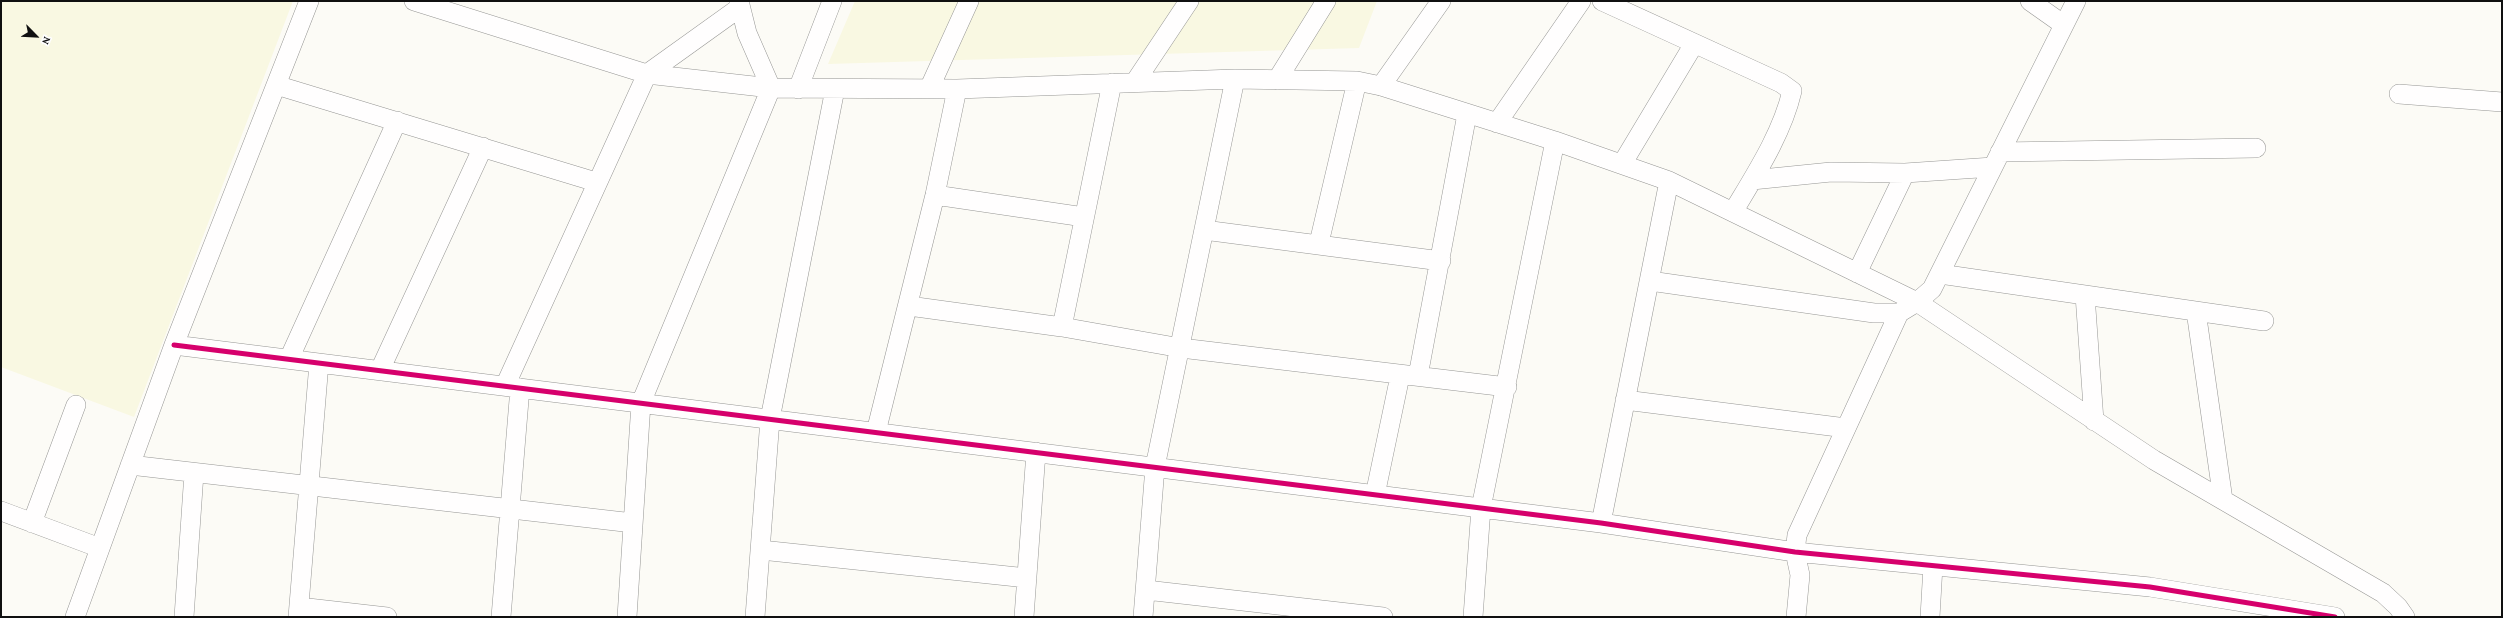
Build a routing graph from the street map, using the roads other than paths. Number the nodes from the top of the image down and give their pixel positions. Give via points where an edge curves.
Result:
1 (309, 1) edge
2 (414, 1) edge
3 (832, 1) edge
4 (969, 1) edge
5 (1189, 1) edge
6 (1326, 1) edge
7 (1441, 1) edge
8 (1581, 1) edge
9 (1602, 1) edge
10 (2030, 1) edge
11 (2076, 1) edge
12 (739, 4) edge
13 (2064, 25) junction
14 (1694, 44) junction
15 (646, 74) junction
16 (1235, 79) junction
17 (1277, 80) junction
18 (1357, 81) junction
19 (1135, 82) junction
20 (1112, 83) junction
21 (276, 85) junction
22 (1381, 86) junction
23 (771, 88) junction
24 (798, 89) junction
25 (835, 89) junction
26 (929, 89) junction
27 (957, 89) junction
28 (2399, 94) dead end
29 (2502, 102) edge
30 (1467, 114) junction
31 (398, 121) junction
32 (1497, 123) junction
33 (1556, 141) junction
34 (483, 147) junction
35 (2256, 148) dead end
36 (1997, 160) junction
37 (1622, 164) junction
38 (1905, 173) junction
39 (1752, 180) junction
40 (1669, 181) junction
41 (596, 182) junction
42 (935, 195) junction
43 (1733, 212) junction
44 (1084, 217) junction
45 (1204, 230) junction
46 (1319, 243) junction
47 (1441, 261) junction
48 (1857, 273) junction
49 (1940, 274) junction
50 (1650, 281) junction
51 (2085, 295) junction
52 (1917, 302) junction
53 (909, 306) junction
54 (2196, 312) junction
55 (1899, 313) junction
56 (2264, 321) dead end
57 (1062, 327) junction
58 (174, 345) junction
59 (1181, 348) junction
60 (289, 359) junction
61 (319, 363) junction
62 (380, 370) junction
63 (1400, 376) junction
64 (1418, 376) junction
65 (513, 387) junction
66 (1507, 387) junction
67 (1625, 400) junction
68 (642, 403) junction
69 (76, 405) dead end
70 (770, 419) junction
71 (2094, 421) junction
72 (1846, 428) junction
73 (876, 432) junction
74 (1036, 452) junction
75 (130, 465) junction
76 (1155, 467) junction
77 (194, 473) junction
78 (308, 486) junction
79 (1375, 495) junction
80 (2223, 500) junction
81 (1482, 508) junction
82 (510, 509) junction
83 (1, 511) edge
84 (32, 523) junction
85 (633, 523) junction
86 (1600, 523) junction
87 (100, 548) junction
88 (761, 550) junction
89 (1795, 552) junction
90 (1933, 566) junction
91 (1027, 578) junction
92 (1146, 590) junction
93 (298, 612) edge
94 (75, 617) edge
95 (184, 617) edge
96 (387, 617) edge
97 (501, 617) edge
98 (627, 617) edge
99 (755, 617) edge
100 (1024, 617) edge
101 (1144, 617) edge
102 (1383, 617) edge
103 (1473, 617) edge
104 (1796, 617) edge
105 (1930, 617) edge
106 (2335, 617) edge
107 (2405, 617) edge

1 - 21 street
2 - 15 street
3 - 24 street
4 - 26 street
5 - 19 street
6 - 17 street
7 - 22 street
8 - 32 street
9 - 14 street
10 - 13 street
11 - 13 street
12 - 15 street
12 - 23 street via 747,33
13 - 36 street
14 - 37 street
14 - 39 street via 1781,83 1792,91 1788,110
15 - 23 street
15 - 41 street
16 - 17 street
16 - 19 street
16 - 45 street
17 - 18 street
18 - 22 street
18 - 46 street
19 - 20 street
20 - 27 street
20 - 44 street
21 - 31 street
21 - 58 street
22 - 30 street
23 - 24 street
23 - 68 street
24 - 25 street
25 - 26 street
25 - 70 street
26 - 27 street
27 - 42 street
28 - 29 street
30 - 32 street
30 - 47 street
31 - 34 street
31 - 60 street
32 - 33 street
33 - 37 street
33 - 66 street
34 - 41 street
34 - 62 street
35 - 36 street
36 - 38 street
36 - 49 street
37 - 40 street
38 - 39 street via 1831,172
38 - 48 street
39 - 43 street
40 - 43 street
40 - 50 street
41 - 65 street
42 - 44 street
42 - 53 street
43 - 48 street
44 - 57 street
45 - 46 street
45 - 59 street
46 - 47 street
47 - 64 street
48 - 52 street
49 - 51 street
49 - 52 street via 1932,289
50 - 55 street via 1874,313
50 - 67 street
51 - 54 street
51 - 71 street
52 - 55 street
52 - 71 street
53 - 57 street
53 - 73 street
54 - 56 street
54 - 80 street
55 - 72 street
57 - 59 street
58 - 60 street
58 - 75 street
59 - 63 street
59 - 76 street
60 - 61 street
61 - 62 street
61 - 78 street
62 - 65 street
63 - 64 street
63 - 79 street
64 - 66 street
65 - 68 street
65 - 82 street
66 - 81 street
67 - 72 street
67 - 86 street
68 - 70 street
68 - 85 street
69 - 84 street
70 - 73 street
70 - 88 street
71 - 80 street
72 - 89 street via 1797,535
73 - 74 street
74 - 76 street
74 - 91 street
75 - 77 street
75 - 87 street
76 - 79 street
76 - 92 street
77 - 78 street
77 - 95 street
78 - 82 street
78 - 93 street
79 - 81 street
80 - 107 street via 2383,593
81 - 86 street
81 - 103 street
82 - 85 street
82 - 97 street
83 - 84 street
84 - 87 street
85 - 98 street
86 - 89 street
87 - 94 street
88 - 91 street
88 - 99 street
89 - 90 street
89 - 104 street via 1800,574
90 - 105 street
90 - 106 street via 2150,587
91 - 100 street
92 - 101 street
92 - 102 street
93 - 96 street

